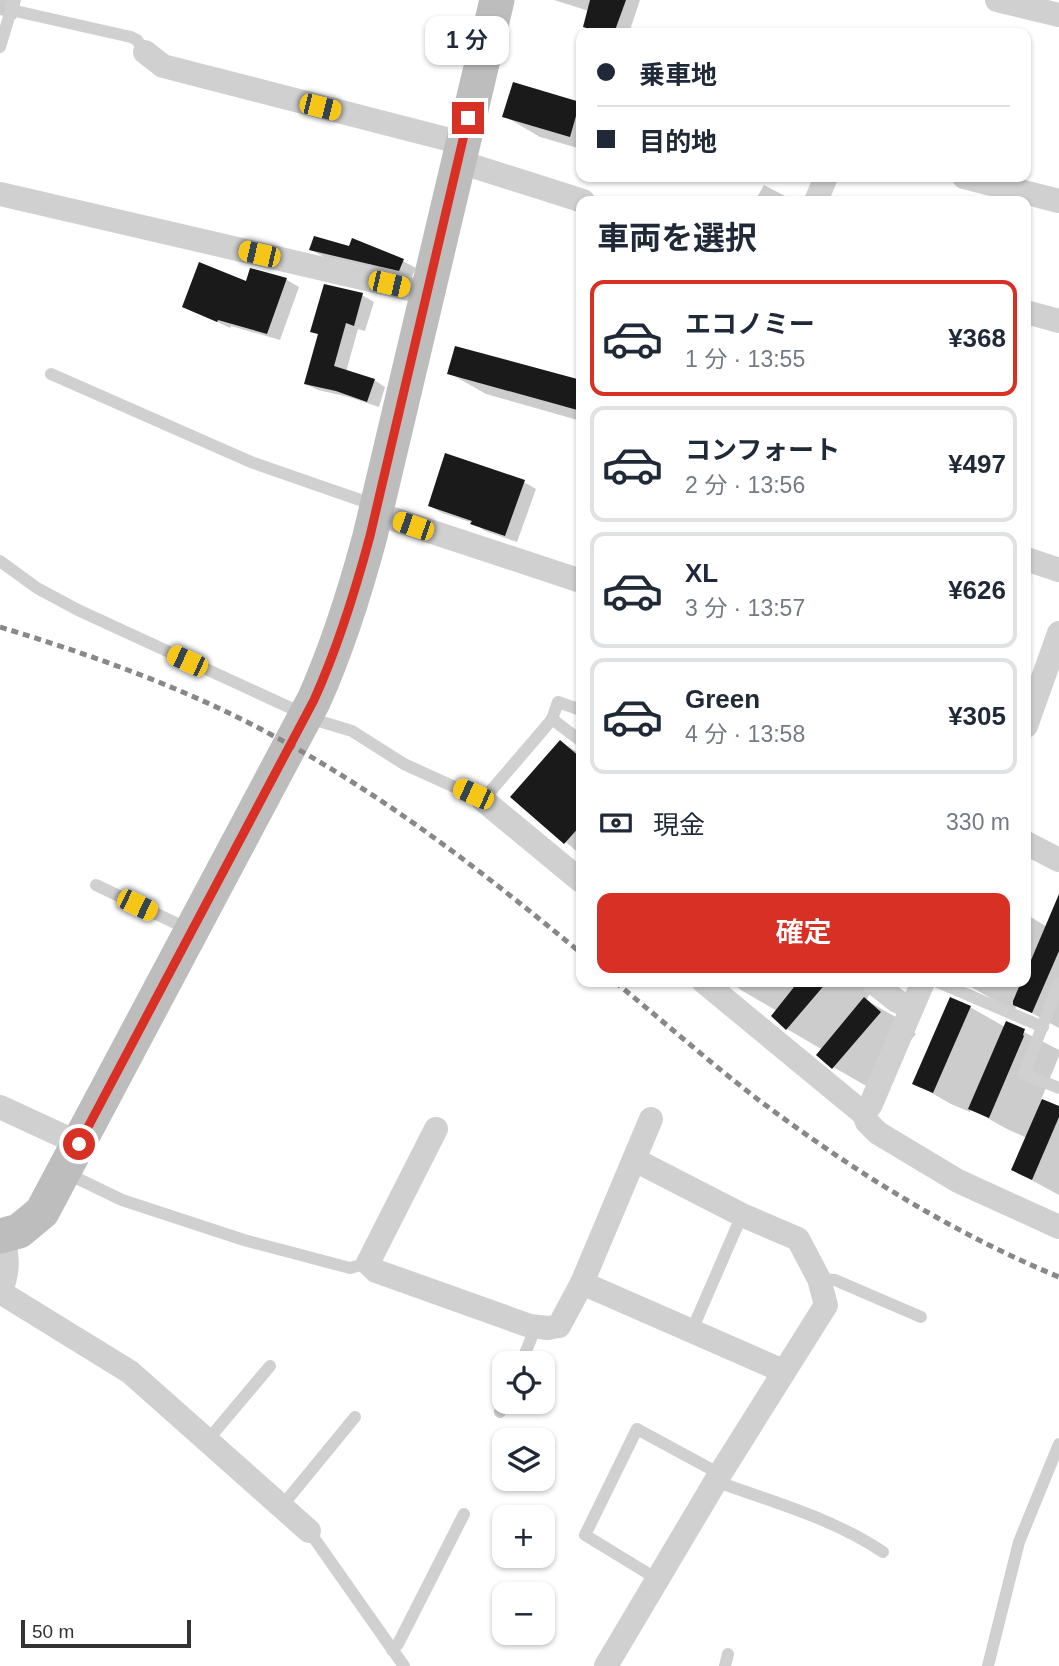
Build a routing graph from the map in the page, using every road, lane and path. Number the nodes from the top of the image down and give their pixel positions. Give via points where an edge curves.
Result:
1 (496, 0) edge
2 (997, 0) edge
3 (12, 5) edge
4 (1059, 15) edge
5 (0, 47) edge
6 (145, 52) joint
7 (459, 152) junction
8 (984, 182) edge
9 (0, 194) edge
10 (576, 198) edge
11 (1059, 201) edge
12 (427, 293) junction
13 (1031, 314) edge
14 (1059, 321) edge
15 (51, 374) dead end
16 (375, 513) junction
17 (0, 561) edge
18 (1031, 561) edge
19 (1059, 570) edge
20 (576, 580) edge
21 (1059, 633) edge
22 (576, 708) edge
23 (1031, 712) edge
24 (307, 714) junction
25 (552, 719) junction
26 (576, 737) edge
27 (483, 800) junction
28 (1031, 846) edge
29 (1059, 860) edge
30 (576, 877) edge
31 (96, 885) dead end
32 (192, 931) junction
33 (1059, 983) edge
34 (710, 987) edge
35 (879, 987) edge
36 (921, 987) edge
37 (950, 987) edge
38 (912, 1008) junction
39 (1043, 1027) junction
40 (1059, 1088) edge
41 (0, 1107) edge
42 (864, 1114) junction
43 (651, 1119) dead end
44 (436, 1129) dead end
45 (72, 1158) junction
46 (635, 1160) junction
47 (742, 1215) junction
48 (1059, 1227) edge
49 (1, 1236) edge
50 (368, 1263) junction
51 (819, 1279) junction
52 (582, 1283) junction
53 (0, 1292) edge
54 (921, 1317) dead end
55 (530, 1326) junction
56 (692, 1330) junction
57 (526, 1351) edge
58 (270, 1366) dead end
59 (783, 1371) junction
60 (355, 1417) dead end
61 (207, 1441) junction
62 (1059, 1444) edge
63 (717, 1477) junction
64 (282, 1506) junction
65 (464, 1514) dead end
66 (309, 1531) joint
67 (883, 1552) dead end
68 (657, 1579) junction
69 (391, 1650) junction
70 (404, 1666) edge
71 (606, 1666) edge
72 (988, 1666) edge

1 - 7 street
2 - 4 street
3 - 5 lane
3 - 6 lane via 131,37
6 - 7 street via 163,66
7 - 10 street
7 - 12 street
8 - 11 street
9 - 12 street
12 - 16 street
13 - 14 street
15 - 16 lane via 251,462 363,501
16 - 20 street
16 - 24 street via 347,619
17 - 24 lane via 78,610
18 - 19 street
21 - 23 street
22 - 25 lane via 558,702
24 - 27 lane via 352,731 404,764
24 - 32 street
25 - 26 lane
25 - 27 lane
27 - 30 street
28 - 29 street
31 - 32 lane
32 - 45 street
33 - 39 lane
34 - 42 street
35 - 38 street
36 - 38 street
37 - 39 lane
38 - 42 street
39 - 40 lane via 1024,1074
41 - 45 street
42 - 48 street via 878,1133 958,1181
43 - 46 street
44 - 50 street
45 - 49 street via 42,1212 19,1231
45 - 50 lane via 122,1200 349,1268
46 - 47 street
46 - 52 street
47 - 51 street via 798,1240
47 - 56 lane
49 - 53 street via 8,1266
50 - 55 street via 376,1271
51 - 54 lane via 835,1280
51 - 59 street via 826,1305
52 - 55 street via 559,1326
52 - 56 street
53 - 61 street via 130,1372
55 - 57 lane
56 - 59 street
58 - 61 lane
59 - 63 street
60 - 64 lane
61 - 64 street
62 - 72 lane via 1019,1542
63 - 67 lane via 831,1522
63 - 68 street
63 - 68 lane via 636,1429 585,1535
64 - 66 street
65 - 69 lane
66 - 69 lane
68 - 71 street
69 - 70 lane

